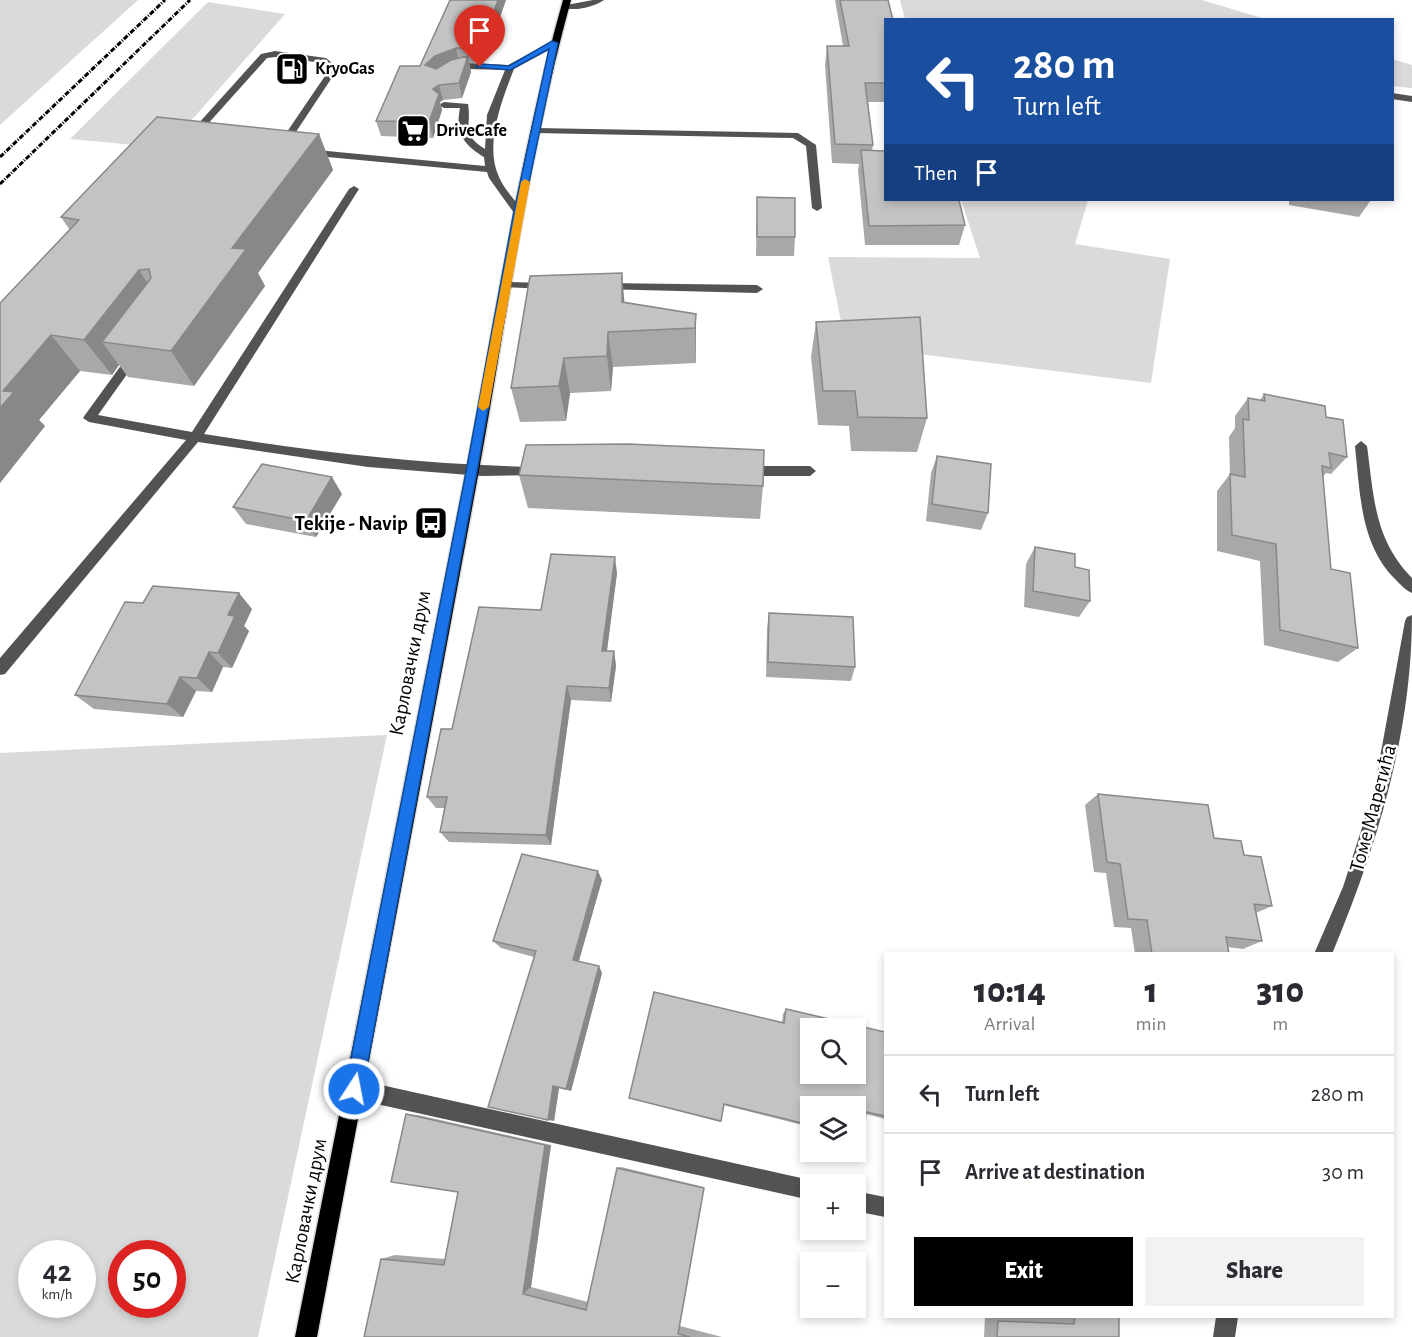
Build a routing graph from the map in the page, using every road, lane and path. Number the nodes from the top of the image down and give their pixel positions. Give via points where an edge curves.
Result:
1 (600, 0) edge
2 (566, 3) edge
3 (555, 43) junction
4 (510, 68) junction
5 (443, 73) edge
6 (1394, 96) edge
7 (1412, 99) edge
8 (444, 105) dead end
9 (537, 132) junction
10 (219, 143) edge
11 (489, 156) junction
12 (491, 169) junction
13 (354, 189) dead end
14 (817, 208) dead end
15 (518, 211) junction
16 (506, 285) junction
17 (565, 287) edge
18 (589, 287) edge
19 (757, 289) dead end
20 (141, 346) edge
21 (195, 438) junction
22 (1361, 446) dead end
23 (727, 471) edge
24 (810, 471) dead end
25 (472, 472) junction
26 (548, 472) edge
27 (1412, 587) edge
28 (1412, 621) edge
29 (0, 669) edge
30 (1324, 952) edge
31 (354, 1089) junction
32 (800, 1189) edge
33 (866, 1203) edge
34 (884, 1207) edge
35 (1227, 1318) edge
36 (306, 1337) edge
37 (1224, 1337) edge

1 - 2 street via 587,5
2 - 3 main road, Карловачки друм
3 - 4 street
3 - 9 main road, Карловачки друм
4 - 5 street via 467,66
4 - 11 street via 492,115
6 - 7 street
8 - 11 street via 465,106 460,126 468,143
9 - 14 street via 795,135 811,145
9 - 15 main road, Карловачки друм
10 - 12 street via 203,136 201,126 264,56 275,54 326,61 332,66 332,73 275,149
11 - 12 street
12 - 15 street
13 - 21 street
15 - 16 main road, Карловачки друм
16 - 17 street
16 - 25 main road, Карловачки друм
18 - 19 street
20 - 21 street via 89,418
21 - 25 street via 339,461
21 - 29 street
22 - 27 street via 1373,536 1381,553
23 - 24 street
25 - 26 street
25 - 31 main road, Карловачки друм
28 - 30 street, Томе Маретића via 1382,790 1351,888
31 - 32 street
31 - 36 main road, Карловачки друм
33 - 34 street
35 - 37 street

